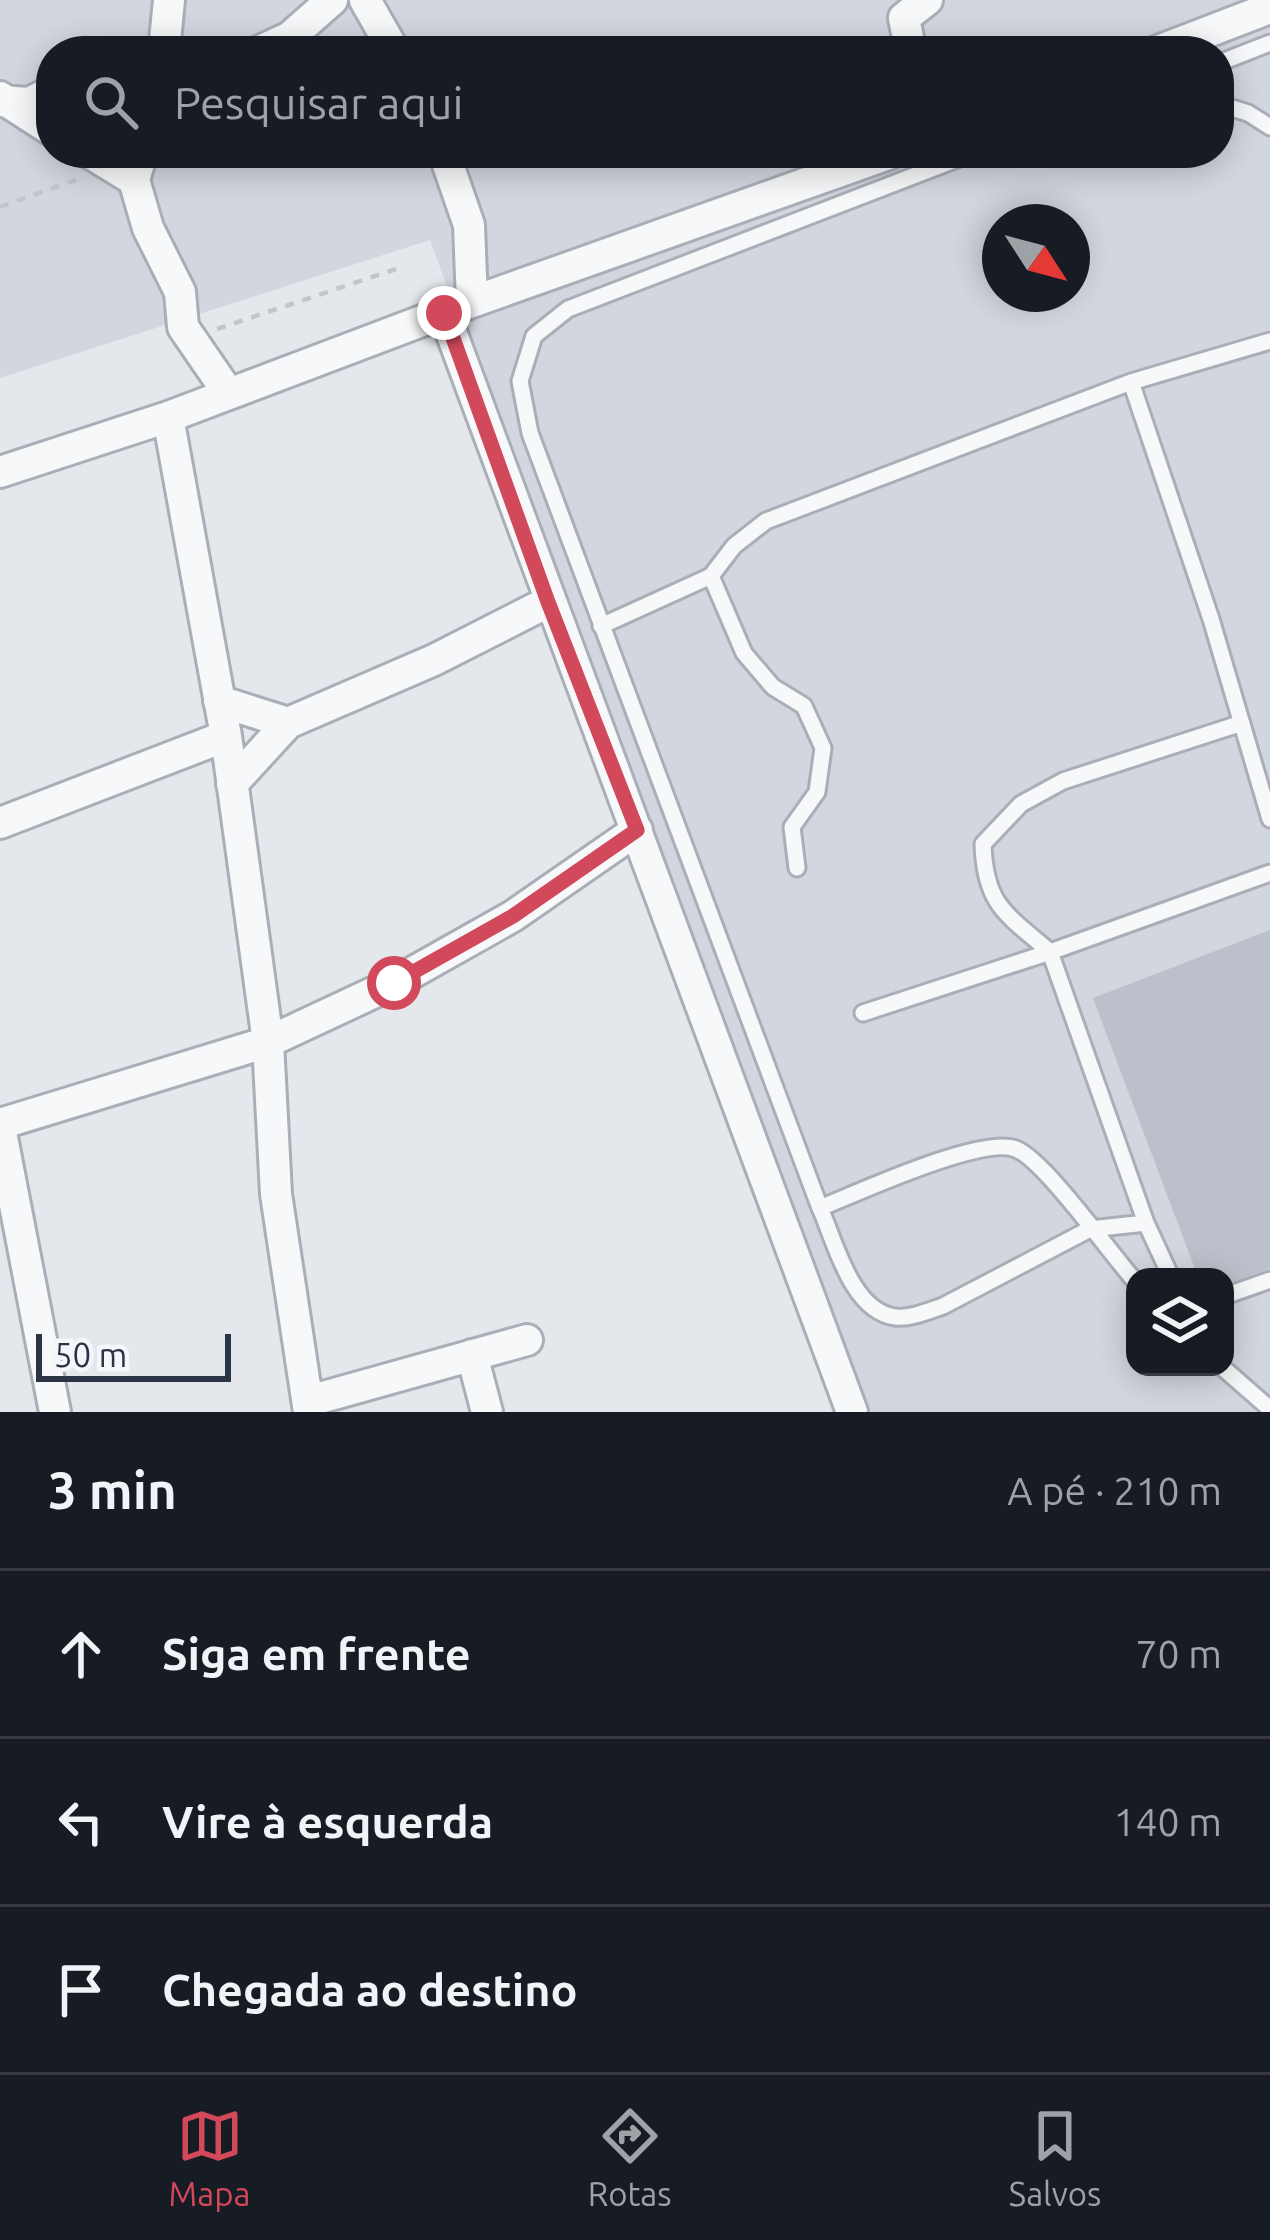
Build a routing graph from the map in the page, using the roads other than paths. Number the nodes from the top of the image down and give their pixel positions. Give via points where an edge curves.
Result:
1 (169, 0) edge
2 (332, 0) edge
3 (365, 0) edge
4 (1237, 0) edge
5 (913, 4) edge
6 (1270, 8) edge
7 (1207, 32) junction
8 (165, 36) edge
9 (291, 36) edge
10 (385, 36) edge
11 (908, 36) edge
12 (1197, 36) edge
13 (1270, 44) edge
14 (1234, 57) edge
15 (2, 100) edge
16 (36, 100) edge
17 (1234, 108) edge
18 (36, 121) edge
19 (1270, 127) edge
20 (122, 168) edge
21 (450, 168) edge
22 (844, 168) edge
23 (935, 168) edge
24 (458, 308) junction
25 (1270, 341) edge
26 (1131, 382) junction
27 (230, 394) junction
28 (168, 417) junction
29 (0, 472) edge
30 (711, 576) junction
31 (548, 602) junction
32 (601, 626) junction
33 (220, 701) junction
34 (288, 723) junction
35 (1242, 723) junction
36 (226, 736) junction
37 (232, 784) junction
38 (1270, 819) edge
39 (0, 823) edge
40 (637, 830) junction
41 (796, 868) dead end
42 (1270, 873) edge
43 (1049, 952) junction
44 (863, 1013) dead end
45 (268, 1042) junction
46 (0, 1126) edge
47 (820, 1208) junction
48 (1146, 1222) junction
49 (1090, 1229) junction
50 (1168, 1268) edge
51 (1126, 1271) edge
52 (1270, 1280) edge
53 (1234, 1293) edge
54 (527, 1340) dead end
55 (472, 1355) junction
56 (1232, 1376) edge
57 (309, 1406) edge
58 (1270, 1409) edge
59 (55, 1412) edge
60 (487, 1412) edge
61 (851, 1412) edge

1 - 8 street
2 - 9 street
3 - 10 street
4 - 7 street
5 - 11 street via 904,18
6 - 7 street
7 - 12 street
13 - 14 lane
15 - 16 street
15 - 18 street
17 - 19 lane
20 - 27 street via 180,292 189,338
21 - 24 street via 469,225
22 - 24 street
23 - 32 lane via 568,309 534,336 520,381 530,433
24 - 27 street
24 - 31 street
25 - 26 lane
26 - 30 lane via 766,521
26 - 35 lane
27 - 28 street
28 - 29 street
28 - 33 street
30 - 32 lane
30 - 41 lane via 744,653 772,687 804,706 823,748 817,792 792,827
31 - 34 street
31 - 40 street
32 - 47 lane
33 - 34 street
33 - 36 street
34 - 37 street
35 - 38 lane
35 - 43 lane via 1063,781 1021,804 982,844 984,879 999,908
36 - 37 street
36 - 39 street
37 - 45 street
40 - 45 street via 513,916
40 - 61 street
42 - 43 lane
43 - 44 lane
43 - 48 lane
45 - 46 street
45 - 57 street via 276,1195
46 - 59 street
47 - 49 lane via 963,1152 999,1147 1017,1149 1040,1168
47 - 49 lane via 851,1280 896,1317 943,1306
48 - 49 lane
48 - 50 lane
49 - 51 lane
52 - 53 lane
54 - 55 street
55 - 57 street
55 - 60 street
56 - 58 lane

